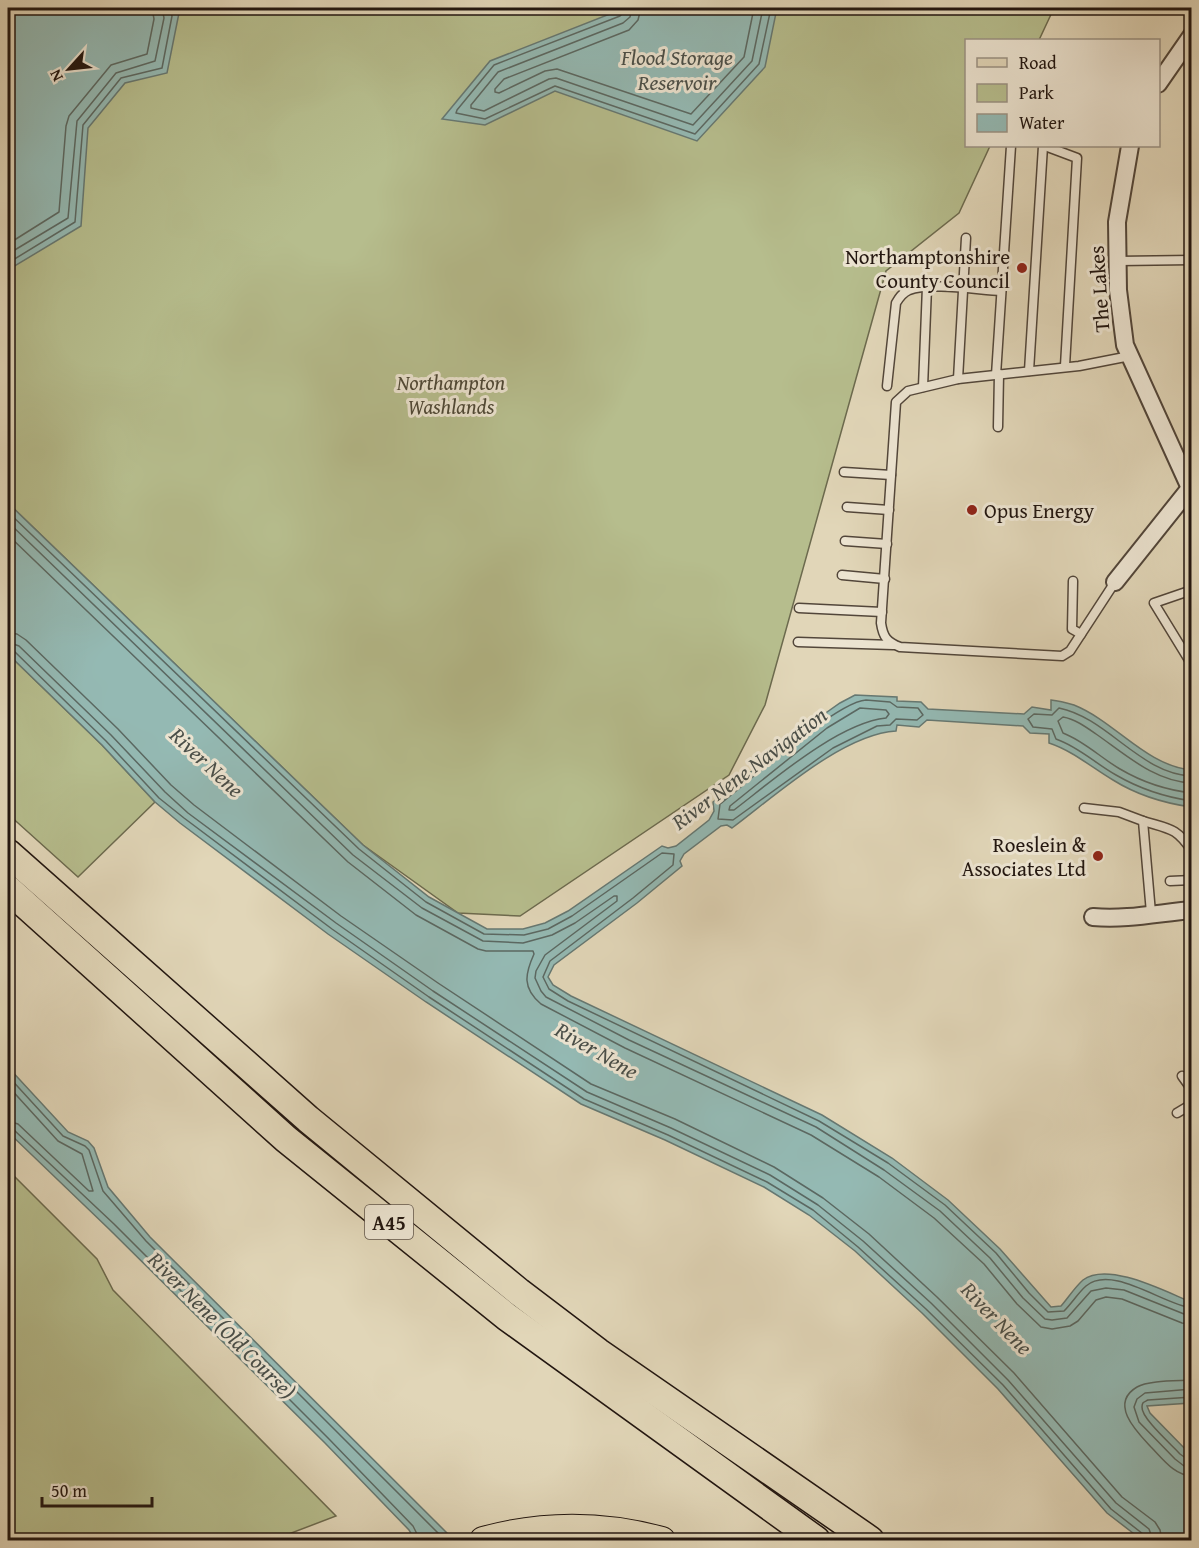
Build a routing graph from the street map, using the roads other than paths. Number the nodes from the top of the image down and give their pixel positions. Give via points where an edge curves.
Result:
1 (1191, 38) edge
2 (1160, 81) edge
3 (1011, 147) edge
4 (1044, 147) edge
5 (1047, 147) edge
6 (1126, 147) edge
7 (966, 238) dead end
8 (1191, 260) edge
9 (1118, 261) junction
10 (927, 287) junction
11 (963, 289) junction
12 (1001, 291) junction
13 (1130, 356) junction
14 (1065, 366) junction
15 (1029, 371) junction
16 (998, 375) junction
17 (958, 380) junction
18 (887, 386) dead end
19 (923, 387) junction
20 (998, 427) dead end
21 (844, 472) dead end
22 (891, 475) junction
23 (1190, 488) edge
24 (847, 507) dead end
25 (889, 510) junction
26 (845, 541) dead end
27 (887, 544) junction
28 (842, 575) dead end
29 (885, 579) junction
30 (1073, 581) dead end
31 (1115, 582) joint
32 (1191, 590) edge
33 (800, 608) dead end
34 (882, 612) junction
35 (1081, 634) junction
36 (798, 642) dead end
37 (895, 645) junction
38 (1191, 665) edge
39 (1084, 808) dead end
40 (1143, 821) junction
41 (1191, 850) edge
42 (8, 853) edge
43 (1191, 879) edge
44 (1170, 881) dead end
45 (8, 889) edge
46 (1191, 910) edge
47 (1151, 913) junction
48 (1093, 917) dead end
49 (1182, 1076) dead end
50 (1191, 1090) edge
51 (1191, 1104) edge
52 (1177, 1113) dead end
53 (844, 1522) junction
54 (483, 1540) edge
55 (662, 1540) edge
56 (818, 1540) edge
57 (870, 1540) edge
58 (883, 1540) edge

1 - 2 street
3 - 12 lane
4 - 15 lane
5 - 14 lane via 1077,158
6 - 9 street, The Lakes via 1117,222
7 - 11 lane
8 - 9 lane
9 - 13 street, The Lakes via 1118,291
10 - 11 lane
10 - 18 lane via 902,294 896,303
10 - 19 lane
11 - 12 lane
11 - 17 lane
12 - 16 lane
13 - 14 lane
13 - 23 street, The Lakes
14 - 15 lane
15 - 16 lane
16 - 17 lane
16 - 20 lane
17 - 19 lane
19 - 22 lane via 908,391 896,402
21 - 22 lane
22 - 25 lane
23 - 31 street
24 - 25 lane
25 - 27 lane
26 - 27 lane
27 - 29 lane
28 - 29 lane
29 - 34 lane
30 - 35 lane via 1072,628
31 - 35 lane
32 - 38 lane via 1154,603
33 - 34 lane
34 - 37 lane via 883,636
35 - 37 lane via 1062,656
36 - 37 lane
39 - 40 lane via 1119,812
40 - 41 lane via 1182,835
40 - 47 lane
42 - 53 highway, A45 via 308,1119 510,1285 598,1352
43 - 44 lane
45 - 56 highway, A45 via 286,1138 488,1302
46 - 47 street
47 - 48 street via 1117,919
49 - 50 lane
51 - 52 lane
53 - 57 highway, A45
53 - 58 highway
54 - 55 main road via 578,1528

